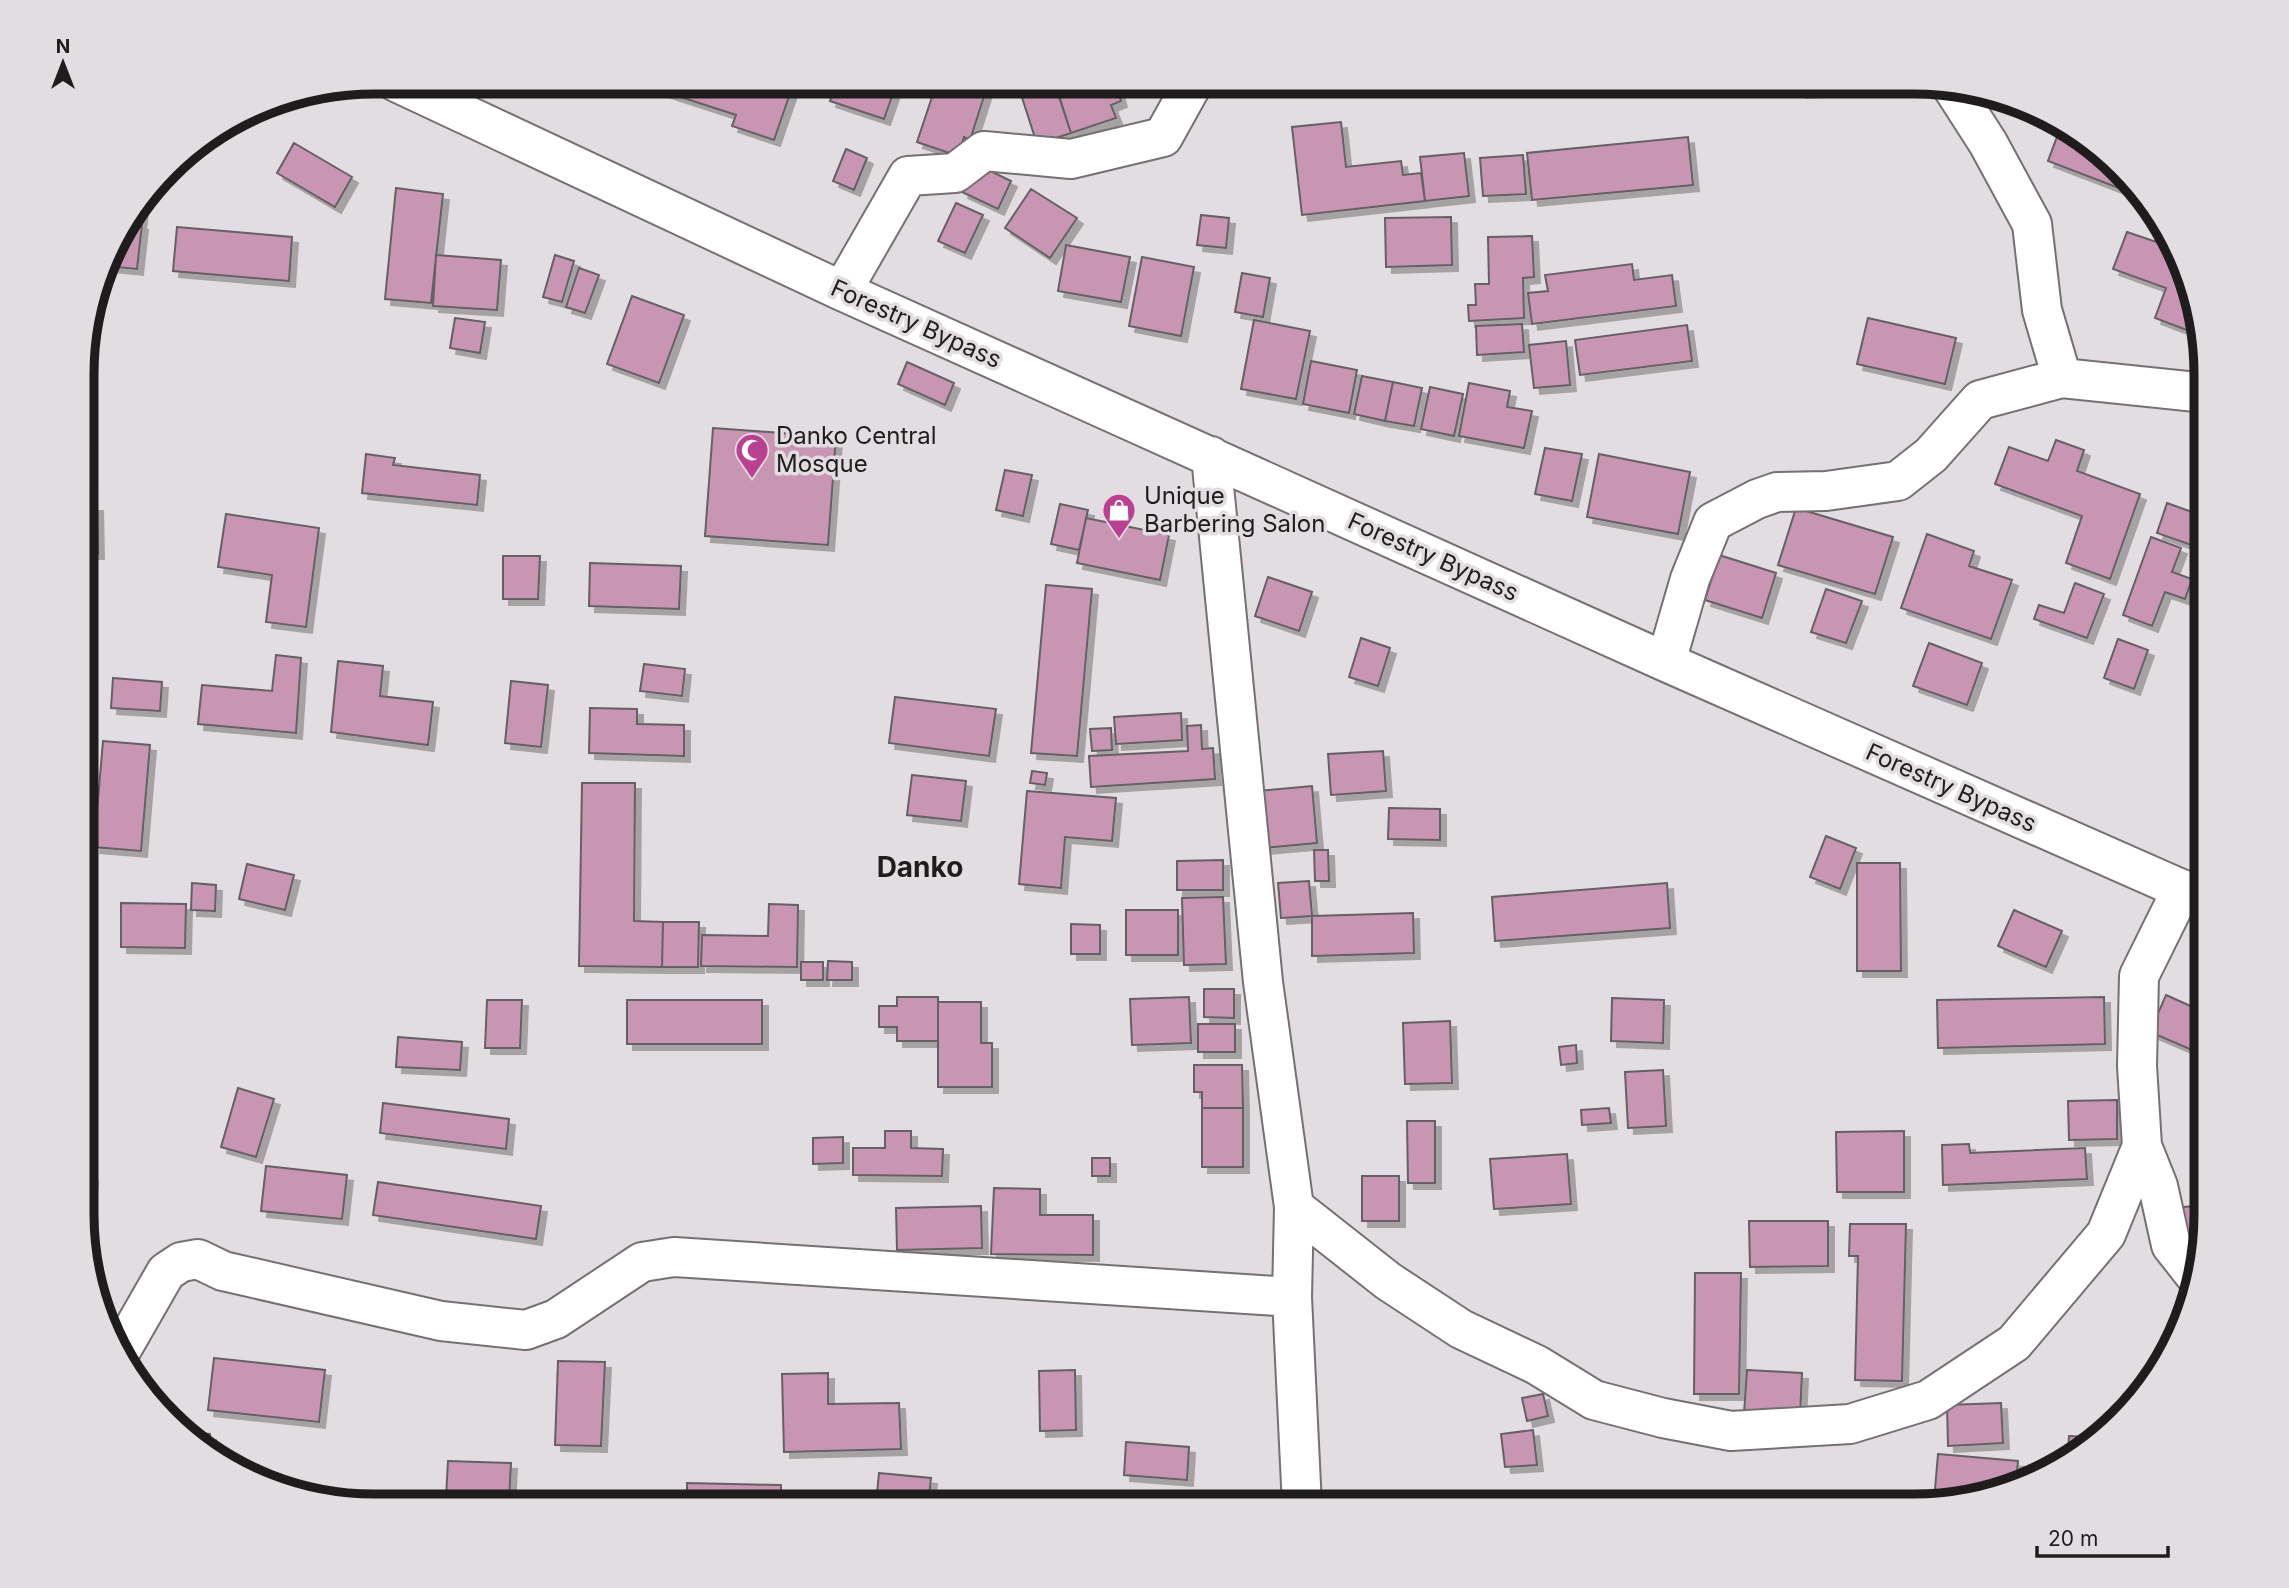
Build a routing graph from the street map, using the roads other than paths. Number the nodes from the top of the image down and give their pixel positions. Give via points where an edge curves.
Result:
1 (422, 94) edge
2 (1187, 94) edge
3 (1959, 98) edge
4 (842, 291) junction
5 (2062, 378) junction
6 (2194, 392) edge
7 (1211, 456) junction
8 (1665, 662) junction
9 (2194, 895) edge
10 (2142, 1146) junction
11 (1294, 1207) junction
12 (2189, 1268) edge
13 (1292, 1297) junction
14 (126, 1343) edge
15 (1301, 1494) edge

1 - 4 street, Forestry Bypass
2 - 4 street via 1163,137 1071,159 984,150 955,173 908,176
3 - 5 street via 2032,224 2042,310
4 - 7 street, Forestry Bypass
5 - 6 street
5 - 8 street via 1980,400 1931,455 1898,481 1777,492 1713,522
7 - 8 street, Forestry Bypass
7 - 11 street via 1262,982
8 - 9 street, Forestry Bypass
9 - 10 street via 2139,976 2137,1066
10 - 11 street via 2106,1234 2014,1343 1928,1400 1850,1424 1731,1431 1594,1400 1537,1365 1461,1329 1388,1281
10 - 12 street via 2158,1186 2171,1245
11 - 13 street
13 - 14 street via 674,1257 642,1262 556,1319 526,1329 441,1321 223,1271 198,1259 181,1262 166,1272
13 - 15 street

